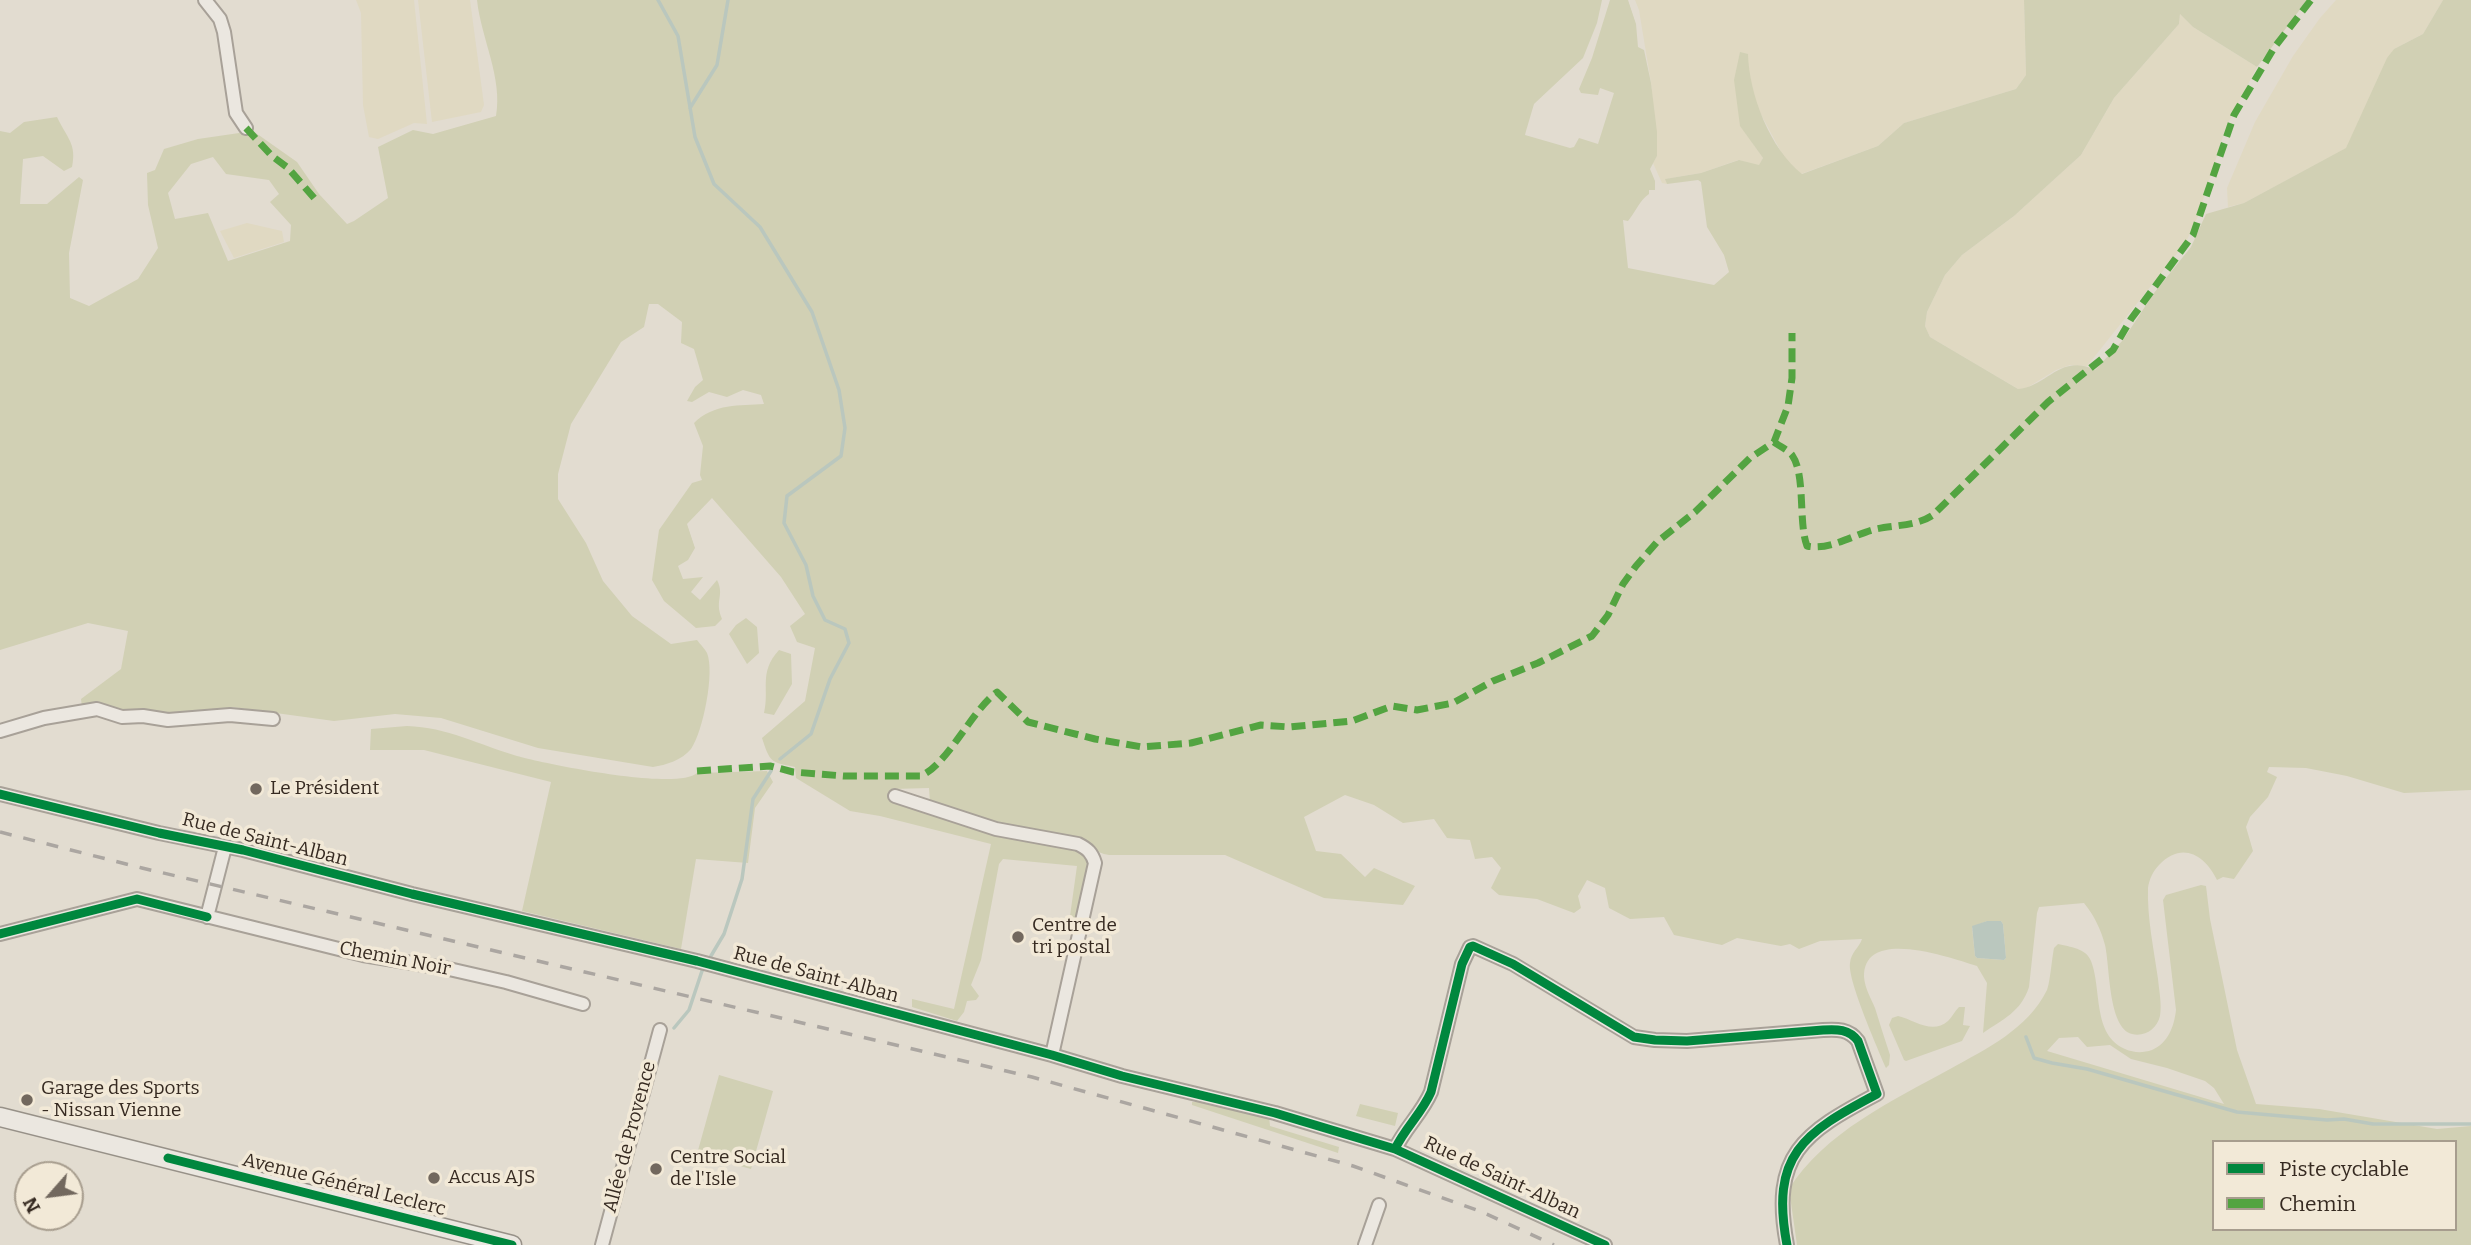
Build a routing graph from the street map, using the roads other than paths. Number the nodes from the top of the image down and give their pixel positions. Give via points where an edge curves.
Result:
1 (205, 0) edge
2 (246, 128) dead end
3 (273, 719) dead end
4 (0, 731) edge
5 (0, 794) edge
6 (895, 796) dead end
7 (225, 847) junction
8 (207, 917) junction
9 (0, 934) edge
10 (583, 1004) dead end
11 (660, 1030) dead end
12 (1052, 1055) junction
13 (0, 1117) edge
14 (1395, 1149) junction
15 (1378, 1205) dead end
16 (512, 1245) edge
17 (601, 1245) edge
18 (1365, 1245) edge
19 (1605, 1245) edge
20 (1787, 1245) edge

1 - 2 street via 220,19 236,113
3 - 4 street via 230,715 168,720 122,717 97,709
5 - 7 street, Rue de Saint-Alban
6 - 12 street via 996,829 1078,844 1093,855 1095,863
7 - 8 street
7 - 12 street, Rue de Saint-Alban via 696,961
8 - 9 street, Chemin Noir via 137,899
8 - 10 street, Chemin Noir via 363,955 481,976
11 - 17 street, Allée de Provence
12 - 14 street, Rue de Saint-Alban
13 - 16 main road, Avenue Général Leclerc
14 - 19 street, Rue de Saint-Alban
14 - 20 street via 1431,1092 1462,964 1473,946 1513,964 1634,1037 1670,1041 1844,1031 1857,1041 1877,1094 1829,1121 1794,1154 1787,1169 1782,1207
15 - 18 street

